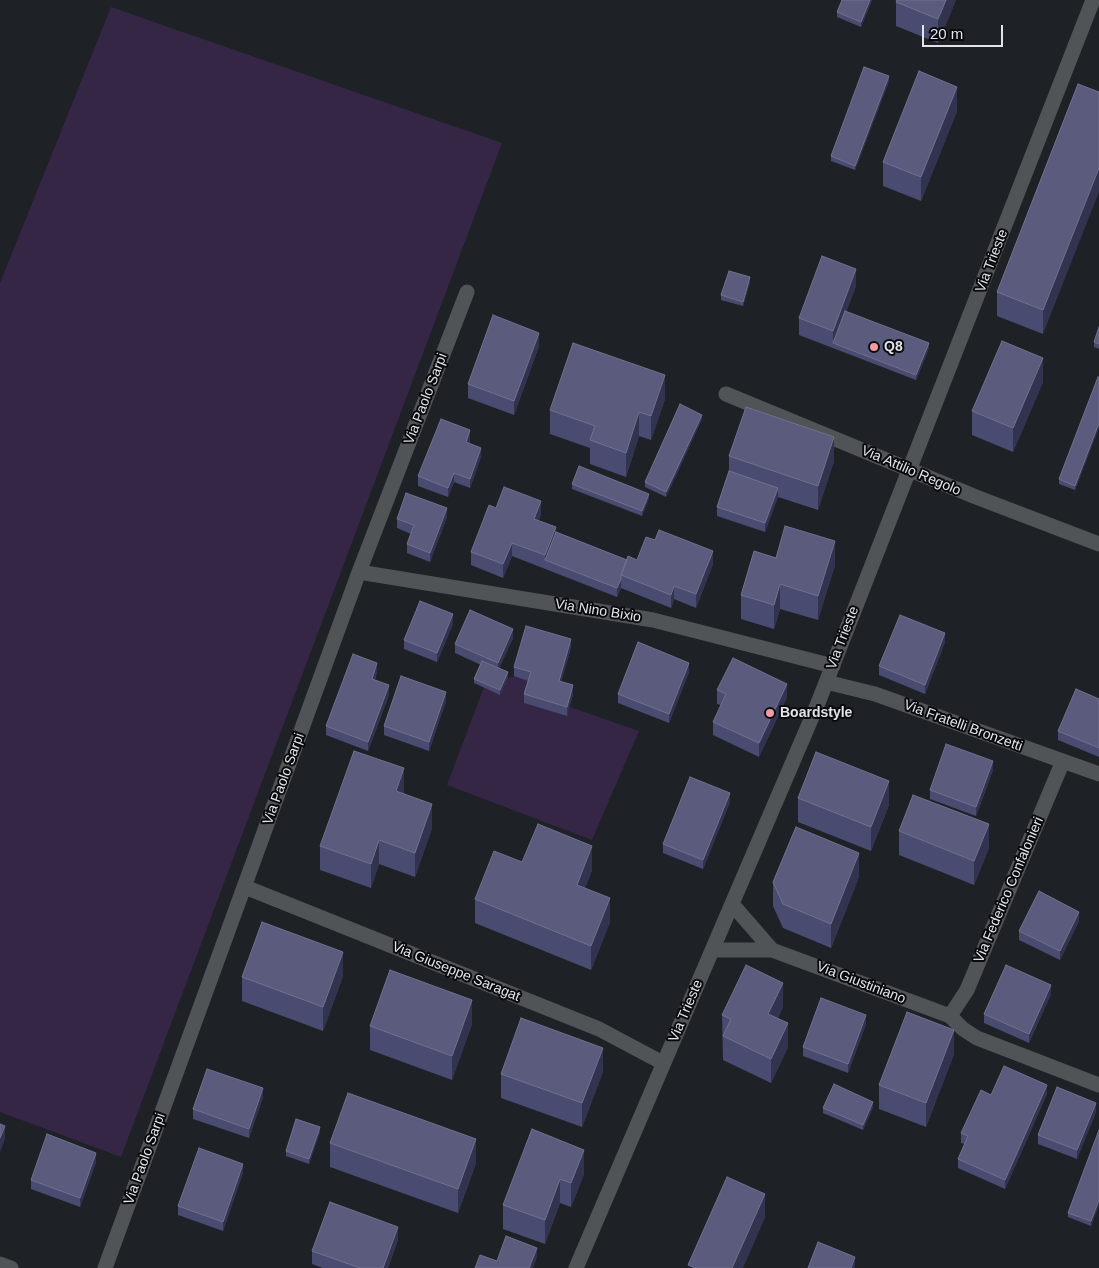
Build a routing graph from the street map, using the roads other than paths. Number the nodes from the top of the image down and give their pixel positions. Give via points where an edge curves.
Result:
1 (1093, 0) edge
2 (467, 292) dead end
3 (726, 394) dead end
4 (909, 470) junction
5 (1099, 544) edge
6 (359, 572) junction
7 (833, 666) junction
8 (826, 682) junction
9 (1063, 761) junction
10 (1099, 774) edge
11 (245, 887) junction
12 (732, 904) junction
13 (712, 950) junction
14 (772, 950) junction
15 (950, 1016) junction
16 (663, 1063) junction
17 (1099, 1085) edge
18 (0, 1264) edge
19 (11, 1268) edge
20 (105, 1268) edge
21 (576, 1268) edge

1 - 4 street, Via Trieste
2 - 6 street, Via Paolo Sarpi
3 - 4 street, Via Attilio Regolo
4 - 5 street, Via Attilio Regolo
4 - 7 street, Via Trieste
6 - 7 street, Via Nino Bixio via 653,620
6 - 11 street, Via Paolo Sarpi
7 - 8 street, Via Trieste
8 - 9 street, Via Fratelli Bronzetti via 875,694
8 - 12 street, Via Trieste
9 - 10 street, Via Fratelli Bronzetti
9 - 15 street, Via Federico Confalonieri via 967,990
11 - 16 street, Via Giuseppe Saragat via 599,1029
11 - 20 street, Via Paolo Sarpi
12 - 13 street, Via Trieste
12 - 14 street, Via Giustiniano
13 - 14 street, Via Giustiniano
13 - 16 street, Via Trieste
14 - 15 street, Via Giustiniano
15 - 17 street via 977,1038
16 - 21 street, Via Trieste
18 - 19 street

